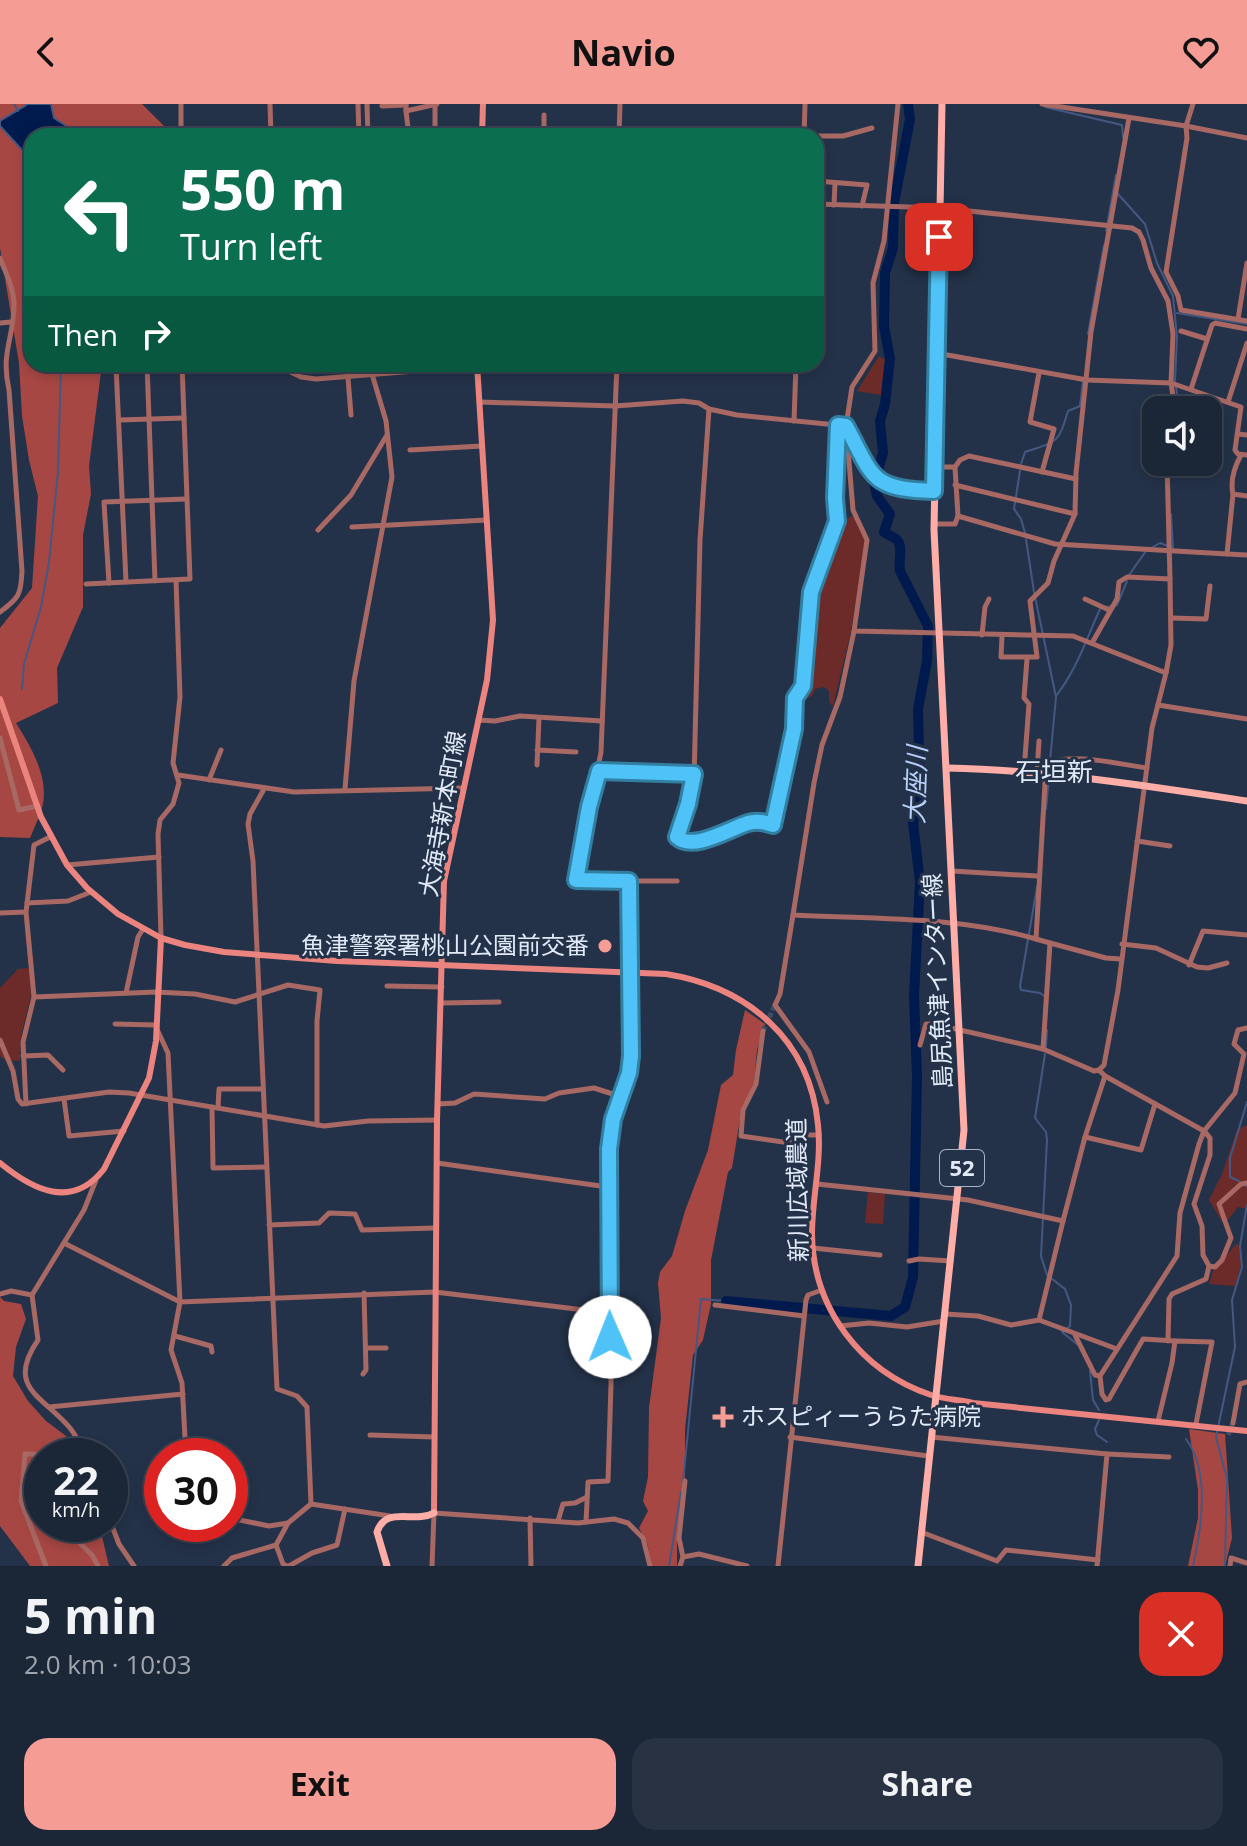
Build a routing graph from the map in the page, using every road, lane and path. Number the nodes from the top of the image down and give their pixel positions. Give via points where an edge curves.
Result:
1 (181, 104) edge
2 (270, 104) edge
3 (358, 104) edge
4 (367, 104) edge
5 (436, 104) edge
6 (483, 104) edge
7 (620, 104) edge
8 (805, 104) edge
9 (898, 104) edge
10 (942, 104) edge
11 (1042, 104) edge
12 (1193, 104) edge
13 (382, 106) dead end
14 (406, 106) edge
15 (544, 115) dead end
16 (1129, 118) junction
17 (1186, 126) junction
18 (181, 128) edge
19 (271, 128) edge
20 (359, 128) edge
21 (368, 128) edge
22 (408, 128) edge
23 (435, 128) edge
24 (482, 128) edge
25 (544, 128) edge
26 (619, 128) edge
27 (804, 128) edge
28 (872, 128) dead end
29 (824, 136) edge
30 (1247, 138) edge
31 (824, 182) edge
32 (835, 183) junction
33 (824, 204) edge
34 (834, 205) junction
35 (862, 206) junction
36 (887, 207) junction
37 (940, 208) junction
38 (1110, 224) junction
39 (0, 258) edge
40 (1247, 263) edge
41 (1238, 319) junction
42 (1247, 321) edge
43 (11, 322) junction
44 (0, 323) edge
45 (1247, 329) edge
46 (1181, 331) dead end
47 (1207, 339) junction
48 (1247, 343) edge
49 (936, 353) junction
50 (1244, 364) edge
51 (116, 372) edge
52 (147, 372) edge
53 (184, 372) edge
54 (291, 372) edge
55 (372, 372) edge
56 (404, 372) edge
57 (477, 372) edge
58 (617, 372) edge
59 (796, 372) edge
60 (1039, 373) junction
61 (373, 375) junction
62 (348, 378) junction
63 (1087, 380) junction
64 (1171, 383) junction
65 (1191, 389) junction
66 (1173, 396) edge
67 (479, 402) junction
68 (1228, 402) junction
69 (615, 406) junction
70 (709, 409) junction
71 (351, 415) dead end
72 (184, 418) junction
73 (148, 419) junction
74 (119, 420) junction
75 (794, 421) junction
76 (838, 425) junction
77 (846, 426) junction
78 (388, 434) junction
79 (1238, 434) junction
80 (1247, 435) edge
81 (482, 446) junction
82 (410, 450) dead end
83 (1244, 455) edge
84 (935, 467) junction
85 (955, 467) junction
86 (1042, 472) junction
87 (1166, 476) edge
88 (1076, 479) junction
89 (955, 485) junction
90 (934, 491) junction
91 (1233, 494) junction
92 (1247, 496) edge
93 (186, 499) junction
94 (122, 501) junction
95 (151, 501) junction
96 (1075, 514) junction
97 (958, 516) junction
98 (487, 520) junction
99 (934, 524) junction
100 (352, 527) dead end
101 (381, 527) junction
102 (318, 530) dead end
103 (1062, 544) junction
104 (1170, 551) junction
105 (1227, 554) junction
106 (1247, 555) edge
107 (1170, 579) junction
108 (176, 580) junction
109 (155, 581) junction
110 (126, 582) junction
111 (109, 583) junction
112 (86, 584) dead end
113 (1210, 586) dead end
114 (989, 599) dead end
115 (1085, 599) dead end
116 (1109, 610) junction
117 (0, 612) edge
118 (1171, 618) junction
119 (854, 631) junction
120 (938, 634) junction
121 (982, 635) junction
122 (1034, 635) junction
123 (1002, 636) junction
124 (1092, 643) junction
125 (1027, 659) junction
126 (1166, 673) junction
127 (0, 699) edge
128 (1158, 705) junction
129 (539, 718) junction
130 (1247, 719) edge
131 (478, 720) junction
132 (602, 721) junction
133 (0, 738) edge
134 (1039, 741) dead end
135 (221, 750) dead end
136 (537, 750) junction
137 (576, 752) dead end
138 (537, 765) dead end
139 (947, 768) junction
140 (1147, 768) junction
141 (599, 771) junction
142 (1024, 771) junction
143 (1041, 773) junction
144 (694, 774) junction
145 (177, 775) junction
146 (209, 780) junction
147 (1145, 785) junction
148 (463, 788) junction
149 (264, 789) junction
150 (345, 789) junction
151 (1247, 801) edge
152 (37, 806) junction
153 (50, 837) junction
154 (1137, 841) junction
155 (1170, 846) dead end
156 (159, 857) junction
157 (67, 865) junction
158 (952, 871) junction
159 (1037, 876) junction
160 (629, 881) junction
161 (677, 881) dead end
162 (91, 892) junction
163 (27, 903) junction
164 (26, 912) junction
165 (0, 913) edge
166 (793, 915) junction
167 (955, 925) junction
168 (143, 929) junction
169 (1247, 935) edge
170 (161, 938) junction
171 (1036, 939) junction
172 (1050, 943) junction
173 (1122, 944) junction
174 (257, 955) junction
175 (1120, 959) junction
176 (1227, 963) dead end
177 (442, 964) junction
178 (1189, 965) junction
179 (630, 972) junction
180 (387, 986) dead end
181 (442, 987) junction
182 (156, 992) junction
183 (126, 993) junction
184 (259, 996) junction
185 (34, 997) junction
186 (499, 1002) dead end
187 (441, 1003) junction
188 (115, 1024) dead end
189 (155, 1025) junction
190 (1247, 1028) edge
191 (960, 1030) junction
192 (763, 1031) tunnel mouth
193 (0, 1040) edge
194 (920, 1045) dead end
195 (1043, 1049) junction
196 (23, 1056) junction
197 (63, 1070) dead end
198 (1099, 1070) junction
199 (1105, 1076) junction
200 (263, 1089) junction
201 (142, 1095) junction
202 (619, 1096) junction
203 (64, 1099) junction
204 (170, 1099) junction
205 (827, 1102) dead end
206 (26, 1104) junction
207 (438, 1104) junction
208 (1155, 1104) junction
209 (215, 1108) junction
210 (264, 1116) junction
211 (437, 1120) junction
212 (317, 1125) junction
213 (124, 1131) junction
214 (1204, 1131) junction
215 (819, 1135) junction
216 (1085, 1137) junction
217 (0, 1163) edge
218 (437, 1163) junction
219 (266, 1167) junction
220 (96, 1180) junction
221 (1247, 1183) edge
222 (817, 1184) junction
223 (608, 1187) junction
224 (959, 1199) junction
225 (1063, 1221) junction
226 (269, 1225) junction
227 (436, 1228) junction
228 (64, 1243) junction
229 (813, 1248) junction
230 (880, 1255) dead end
231 (909, 1261) dead end
232 (952, 1261) junction
233 (1209, 1266) junction
234 (822, 1290) junction
235 (435, 1292) junction
236 (364, 1293) junction
237 (0, 1294) edge
238 (32, 1295) junction
239 (272, 1298) junction
240 (180, 1302) junction
241 (715, 1305) dead end
242 (609, 1313) junction
243 (804, 1315) junction
244 (945, 1318) junction
245 (1039, 1320) junction
246 (839, 1326) junction
247 (1075, 1335) junction
248 (175, 1336) junction
249 (1171, 1341) junction
250 (366, 1348) junction
251 (386, 1348) dead end
252 (1117, 1349) junction
253 (212, 1352) dead end
254 (363, 1374) dead end
255 (1100, 1376) junction
256 (1247, 1382) edge
257 (183, 1394) junction
258 (935, 1396) junction
259 (49, 1407) junction
260 (1158, 1421) junction
261 (1233, 1423) tunnel mouth
262 (1196, 1424) junction
263 (1247, 1431) edge
264 (370, 1435) dead end
265 (434, 1437) junction
266 (790, 1437) junction
267 (931, 1437) junction
268 (76, 1438) edge
269 (185, 1438) edge
270 (1107, 1454) junction
271 (928, 1456) junction
272 (1169, 1457) dead end
273 (24, 1466) edge
274 (685, 1481) dead end
275 (587, 1497) junction
276 (311, 1504) junction
277 (24, 1509) edge
278 (345, 1509) junction
279 (434, 1513) junction
280 (390, 1516) junction
281 (530, 1518) junction
282 (558, 1521) junction
283 (248, 1522) edge
284 (586, 1522) junction
285 (288, 1523) junction
286 (921, 1532) junction
287 (37, 1542) edge
288 (79, 1542) edge
289 (118, 1542) edge
290 (276, 1545) junction
291 (683, 1557) junction
292 (1098, 1563) edge
293 (1247, 1563) edge
294 (46, 1566) edge
295 (98, 1566) edge
296 (134, 1566) edge
297 (224, 1566) edge
298 (288, 1566) edge
299 (387, 1566) edge
300 (432, 1566) edge
301 (531, 1566) edge
302 (650, 1566) edge
303 (680, 1566) edge
304 (747, 1566) edge
305 (778, 1566) edge
306 (918, 1566) edge
307 (1230, 1566) edge

1 - 18 street
2 - 19 street
3 - 20 street
4 - 21 street
5 - 14 street
5 - 23 street
6 - 24 street
7 - 26 street
8 - 27 street
9 - 36 street
10 - 37 main road, 島尻魚津インター線 / 52
11 - 16 street
12 - 17 street
13 - 14 street
14 - 22 street
15 - 25 street
16 - 17 street
16 - 38 street
17 - 30 street
17 - 41 street via 1166,272 1181,310
28 - 29 street
31 - 32 street
32 - 34 street
32 - 35 street via 867,185
33 - 34 street
34 - 35 street
35 - 36 street
36 - 37 street
36 - 77 street via 873,283 875,351 852,387
37 - 38 street
37 - 49 main road, 島尻魚津インター線 / 52
38 - 63 street
38 - 64 street via 1139,232 1165,293 1173,334
39 - 43 street via 11,284
40 - 41 street
41 - 42 street
43 - 44 street
43 - 117 street via 2,374 9,390 22,571 21,592
45 - 47 street via 1215,323
46 - 47 street
47 - 65 street
48 - 50 street
49 - 60 street
49 - 84 main road, 島尻魚津インター線 / 52
50 - 68 street
51 - 74 street
52 - 73 street
53 - 72 street
54 - 62 street via 316,379
55 - 61 street
56 - 61 street
57 - 67 street, 大海寺新本町線
58 - 69 street
59 - 75 street
60 - 63 street
60 - 86 street via 1030,422 1054,429
61 - 62 street
61 - 78 street
62 - 71 street
63 - 64 street
63 - 88 street
64 - 65 street
64 - 66 street
65 - 68 street
67 - 69 street
67 - 81 street, 大海寺新本町線
68 - 79 street via 1243,410
69 - 70 street via 683,401
69 - 132 street
70 - 75 street
70 - 144 street
72 - 73 street
72 - 93 street
73 - 74 street
73 - 95 street
74 - 94 street
75 - 76 street
76 - 77 street
76 - 144 street via 837,521 811,592 803,686 795,698 794,729 773,825 750,822 682,842 677,837
77 - 90 street via 871,472 885,484
77 - 119 street via 853,510 867,540
78 - 101 street via 392,477
78 - 102 street via 351,495
79 - 80 street
79 - 83 street via 1235,450
81 - 82 street
81 - 98 street, 大海寺新本町線
83 - 91 street via 1233,479
84 - 85 street
84 - 90 main road, 島尻魚津インター線 / 52
85 - 86 street via 969,456
85 - 89 street
86 - 88 street
87 - 104 street
88 - 96 street
89 - 96 street
89 - 97 street
90 - 99 main road, 島尻魚津インター線 / 52
91 - 92 street
91 - 105 street
93 - 95 street
93 - 108 street via 190,579
94 - 95 street
94 - 110 street
94 - 111 street via 104,502
95 - 109 street
96 - 103 street
97 - 99 street via 955,524
97 - 103 street
98 - 101 street
98 - 131 street, 大海寺新本町線 via 493,633
99 - 120 main road, 島尻魚津インター線 / 52
100 - 101 street
101 - 150 street via 354,683
103 - 104 street
103 - 122 street via 1048,583 1030,601
104 - 105 street
104 - 107 street
105 - 106 street
107 - 116 street via 1122,579
107 - 118 street
108 - 109 street
108 - 145 street
109 - 110 street
110 - 111 street
111 - 112 street
113 - 118 street via 1206,619
114 - 121 street
115 - 116 street
116 - 124 street
118 - 126 street
119 - 120 street
119 - 166 street via 840,697 822,745
120 - 121 street
120 - 139 main road, 島尻魚津インター線 / 52
121 - 123 street
122 - 123 street
122 - 124 street via 1073,636
122 - 125 street via 1037,657
123 - 125 street via 1001,657
124 - 126 street
125 - 142 street
126 - 128 street
127 - 152 street, 新川広域農道
128 - 130 street
128 - 140 street
129 - 131 street
129 - 132 street
129 - 136 street
131 - 148 street, 大海寺新本町線
132 - 141 street
133 - 152 street via 19,810
134 - 143 street
135 - 146 street
136 - 137 street
136 - 138 street
139 - 142 main road
139 - 158 main road, 島尻魚津インター線 / 52
140 - 143 street via 1059,759
140 - 147 street
141 - 144 street
141 - 160 street via 576,880
142 - 143 main road
143 - 147 main road
143 - 159 street
145 - 146 street
145 - 156 street via 173,804 160,820
146 - 149 street
147 - 151 main road
147 - 154 street
148 - 150 street
148 - 177 street, 大海寺新本町線 via 444,881
149 - 150 street
149 - 174 street via 248,824
152 - 153 street, 新川広域農道
153 - 157 street, 新川広域農道
153 - 163 street via 34,845
154 - 155 street
154 - 173 street
156 - 157 street
156 - 170 street
157 - 162 street, 新川広域農道
158 - 159 street
158 - 167 main road, 島尻魚津インター線 / 52
159 - 171 street
160 - 161 street
160 - 179 street
162 - 163 street via 68,901
162 - 168 street, 新川広域農道
163 - 164 street
164 - 165 street
164 - 185 street
166 - 167 street
166 - 205 street via 775,1005 809,1052
167 - 171 street
167 - 191 main road, 島尻魚津インター線 / 52
168 - 170 street, 新川広域農道
168 - 183 street
169 - 178 street via 1203,931
170 - 174 street, 新川広域農道
170 - 182 street
171 - 172 street
172 - 175 street
172 - 195 street
173 - 175 street
173 - 178 street via 1156,948
174 - 177 street, 新川広域農道
174 - 184 street
175 - 198 street
176 - 178 street
177 - 179 street, 新川広域農道
177 - 181 street, 大海寺新本町線
179 - 202 street via 631,1056
179 - 215 street, 新川広域農道 via 698,979 768,1019 802,1069
180 - 181 street
181 - 187 street, 大海寺新本町線
182 - 183 street
182 - 184 street via 235,1002
182 - 189 street
183 - 185 street
184 - 200 street
184 - 212 street via 288,985 320,990
185 - 196 street
186 - 187 street
187 - 207 street, 大海寺新本町線
188 - 189 street
189 - 201 street via 153,1059
189 - 204 street via 168,1053
190 - 214 street via 1238,1030 1234,1044 1244,1054 1240,1083
191 - 194 street via 926,1024
191 - 195 street
191 - 224 main road, 島尻魚津インター線 / 52 via 965,1101
192 - 215 street via 756,1084 743,1110 741,1136 790,1143 802,1135
193 - 206 street via 18,1099
195 - 198 street
196 - 197 street via 48,1055
196 - 206 street
198 - 199 street
199 - 208 street
199 - 216 street
200 - 209 street via 219,1089
200 - 210 street
201 - 203 street via 109,1092
201 - 204 street
201 - 213 street
202 - 207 street via 594,1088 545,1099 474,1094
202 - 223 street
203 - 206 street
203 - 213 street via 69,1136
204 - 209 street
204 - 240 street
207 - 211 street, 大海寺新本町線
208 - 214 street
208 - 216 street via 1141,1150
209 - 210 street
209 - 219 street via 213,1168
210 - 212 street
210 - 219 street
211 - 212 street
211 - 218 street, 大海寺新本町線
213 - 220 street
214 - 233 street via 1210,1138 1210,1155 1194,1204
214 - 252 street via 1180,1213 1177,1256
215 - 222 street, 新川広域農道
216 - 225 street
217 - 220 street via 40,1189 77,1190
218 - 223 street
218 - 227 street, 大海寺新本町線
219 - 226 street
220 - 228 street
221 - 233 street via 1219,1204 1231,1238 1222,1260
222 - 224 street
222 - 229 street, 新川広域農道
223 - 242 street
224 - 225 street
224 - 232 main road, 島尻魚津インター線 / 52
225 - 245 street
226 - 227 street via 319,1223 329,1213 355,1214 362,1230
226 - 239 street
227 - 235 street, 大海寺新本町線
228 - 238 street
228 - 240 street
229 - 230 street
229 - 234 street, 新川広域農道
231 - 232 street
232 - 244 main road, 島尻魚津インター線 / 52
233 - 249 street via 1206,1279 1169,1299
234 - 243 street via 808,1295
234 - 246 street, 新川広域農道
235 - 236 street
235 - 242 street
235 - 265 street, 大海寺新本町線
236 - 239 street
236 - 250 street
237 - 238 street
238 - 259 street via 38,1340 26,1357 26,1381
239 - 240 street
239 - 276 street via 277,1389 297,1396 307,1407
240 - 248 street
241 - 243 street
242 - 275 street via 608,1481 588,1482
243 - 266 street
244 - 245 street via 978,1316 1011,1325
244 - 246 street via 907,1327
244 - 258 main road, 島尻魚津インター線 / 52
245 - 247 street
246 - 258 street, 新川広域農道 via 871,1362
247 - 252 street
247 - 255 street
248 - 253 street via 211,1346
248 - 257 street via 171,1350
249 - 255 street via 1143,1339 1106,1400
249 - 260 street via 1172,1363
249 - 262 street via 1212,1342
250 - 251 street
250 - 254 street
252 - 255 street
256 - 261 street via 1240,1384
257 - 259 street
257 - 269 street
258 - 260 street, 新川広域農道
258 - 267 main road, 島尻魚津インター線 / 52
259 - 268 street
260 - 262 street, 新川広域農道
262 - 263 street, 新川広域農道
264 - 265 street
265 - 279 street, 大海寺新本町線
266 - 271 street
266 - 305 street
267 - 270 street
267 - 271 main road, 島尻魚津インター線 / 52
270 - 272 street
270 - 292 street
271 - 286 main road, 島尻魚津インター線 / 52
273 - 277 street
274 - 291 street via 679,1538
275 - 282 street via 563,1504
275 - 284 street
276 - 278 street
276 - 285 street
278 - 280 street
278 - 298 street via 337,1545
279 - 280 main road
279 - 281 street
279 - 300 street
280 - 299 main road via 377,1532
281 - 282 street
281 - 301 street
282 - 284 street
283 - 285 street
284 - 302 street via 628,1523 643,1538
285 - 290 street
286 - 292 street via 997,1561 1006,1550
286 - 306 main road, 島尻魚津インター線 / 52
287 - 294 street
288 - 295 street
289 - 296 street
290 - 297 street via 232,1558
290 - 298 street
291 - 303 street
291 - 304 street via 699,1554
293 - 307 street via 1231,1558

